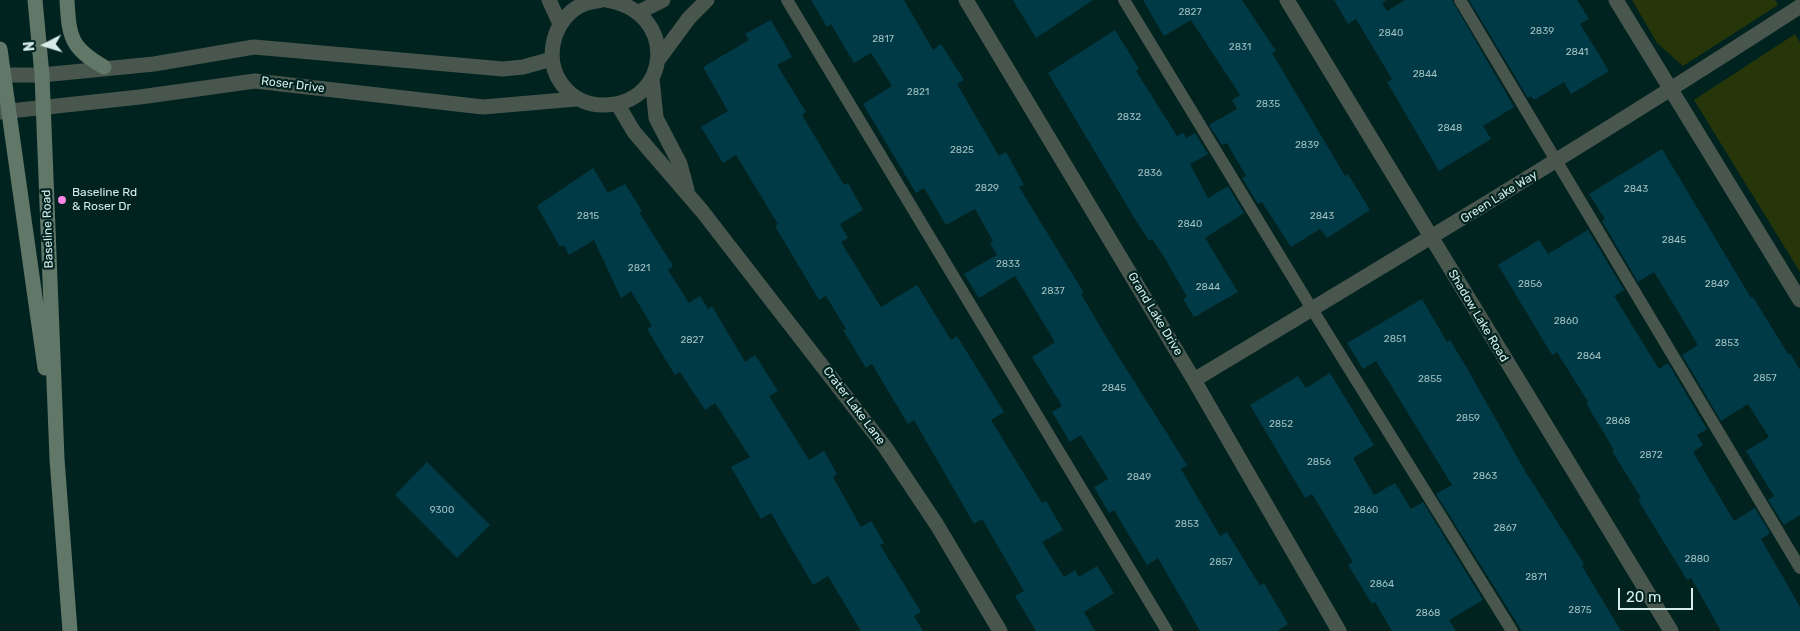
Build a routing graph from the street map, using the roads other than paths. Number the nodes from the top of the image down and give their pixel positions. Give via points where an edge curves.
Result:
1 (36, 0) edge
2 (67, 0) edge
3 (549, 0) edge
4 (600, 0) edge
5 (606, 0) edge
6 (664, 0) edge
7 (707, 0) edge
8 (787, 0) edge
9 (966, 0) edge
10 (1124, 0) edge
11 (1287, 0) edge
12 (1460, 0) edge
13 (1616, 0) edge
14 (1798, 5) edge
15 (639, 12) junction
16 (560, 24) junction
17 (0, 49) edge
18 (552, 59) junction
19 (658, 60) junction
20 (104, 68) junction
21 (42, 74) junction
22 (2, 75) edge
23 (652, 78) junction
24 (1670, 91) junction
25 (576, 98) junction
26 (618, 105) junction
27 (42, 106) junction
28 (5, 112) edge
29 (1556, 162) junction
30 (688, 194) junction
31 (1431, 238) junction
32 (1800, 300) edge
33 (1312, 309) junction
34 (1194, 380) junction
35 (57, 459) junction
36 (1800, 568) edge
37 (70, 631) edge
38 (1000, 631) edge
39 (1167, 631) edge
40 (1339, 631) edge
41 (1512, 631) edge
42 (1670, 631) edge

1 - 21 main road, Baseline Road
2 - 20 main road via 73,41 82,54
3 - 16 street
4 - 16 street via 573,10
5 - 15 street via 623,2
6 - 15 street
7 - 19 street via 689,18
8 - 39 lane
9 - 34 street, Grand Lake Drive
10 - 33 lane
11 - 31 street, Shadow Lake Road
12 - 29 lane
13 - 24 street
14 - 24 street, Green Lake Way
15 - 19 street via 656,38
16 - 18 street via 553,40
17 - 22 main road, Baseline Road
18 - 20 street via 503,69 254,47 154,64
18 - 25 street via 561,84
19 - 23 street
20 - 21 street
21 - 22 street
21 - 27 main road, Baseline Road
22 - 28 main road, Baseline Road
23 - 26 street via 638,95
23 - 30 street, Crater Lake Lane via 656,118 680,164
24 - 29 street, Green Lake Way
24 - 32 street
25 - 26 street via 593,105
25 - 27 street, Roser Drive via 483,107 254,81 140,97
26 - 30 street, Crater Lake Lane via 634,132
27 - 28 street, Roser Drive
27 - 35 main road, Baseline Road
28 - 35 main road, Baseline Road
29 - 31 street, Green Lake Way
29 - 36 lane
30 - 38 street, Crater Lake Lane via 885,447 937,525
31 - 33 street, Green Lake Way
31 - 42 street, Shadow Lake Road
33 - 34 street, Green Lake Way
33 - 41 lane
34 - 40 street, Grand Lake Drive
35 - 37 main road, Baseline Road

